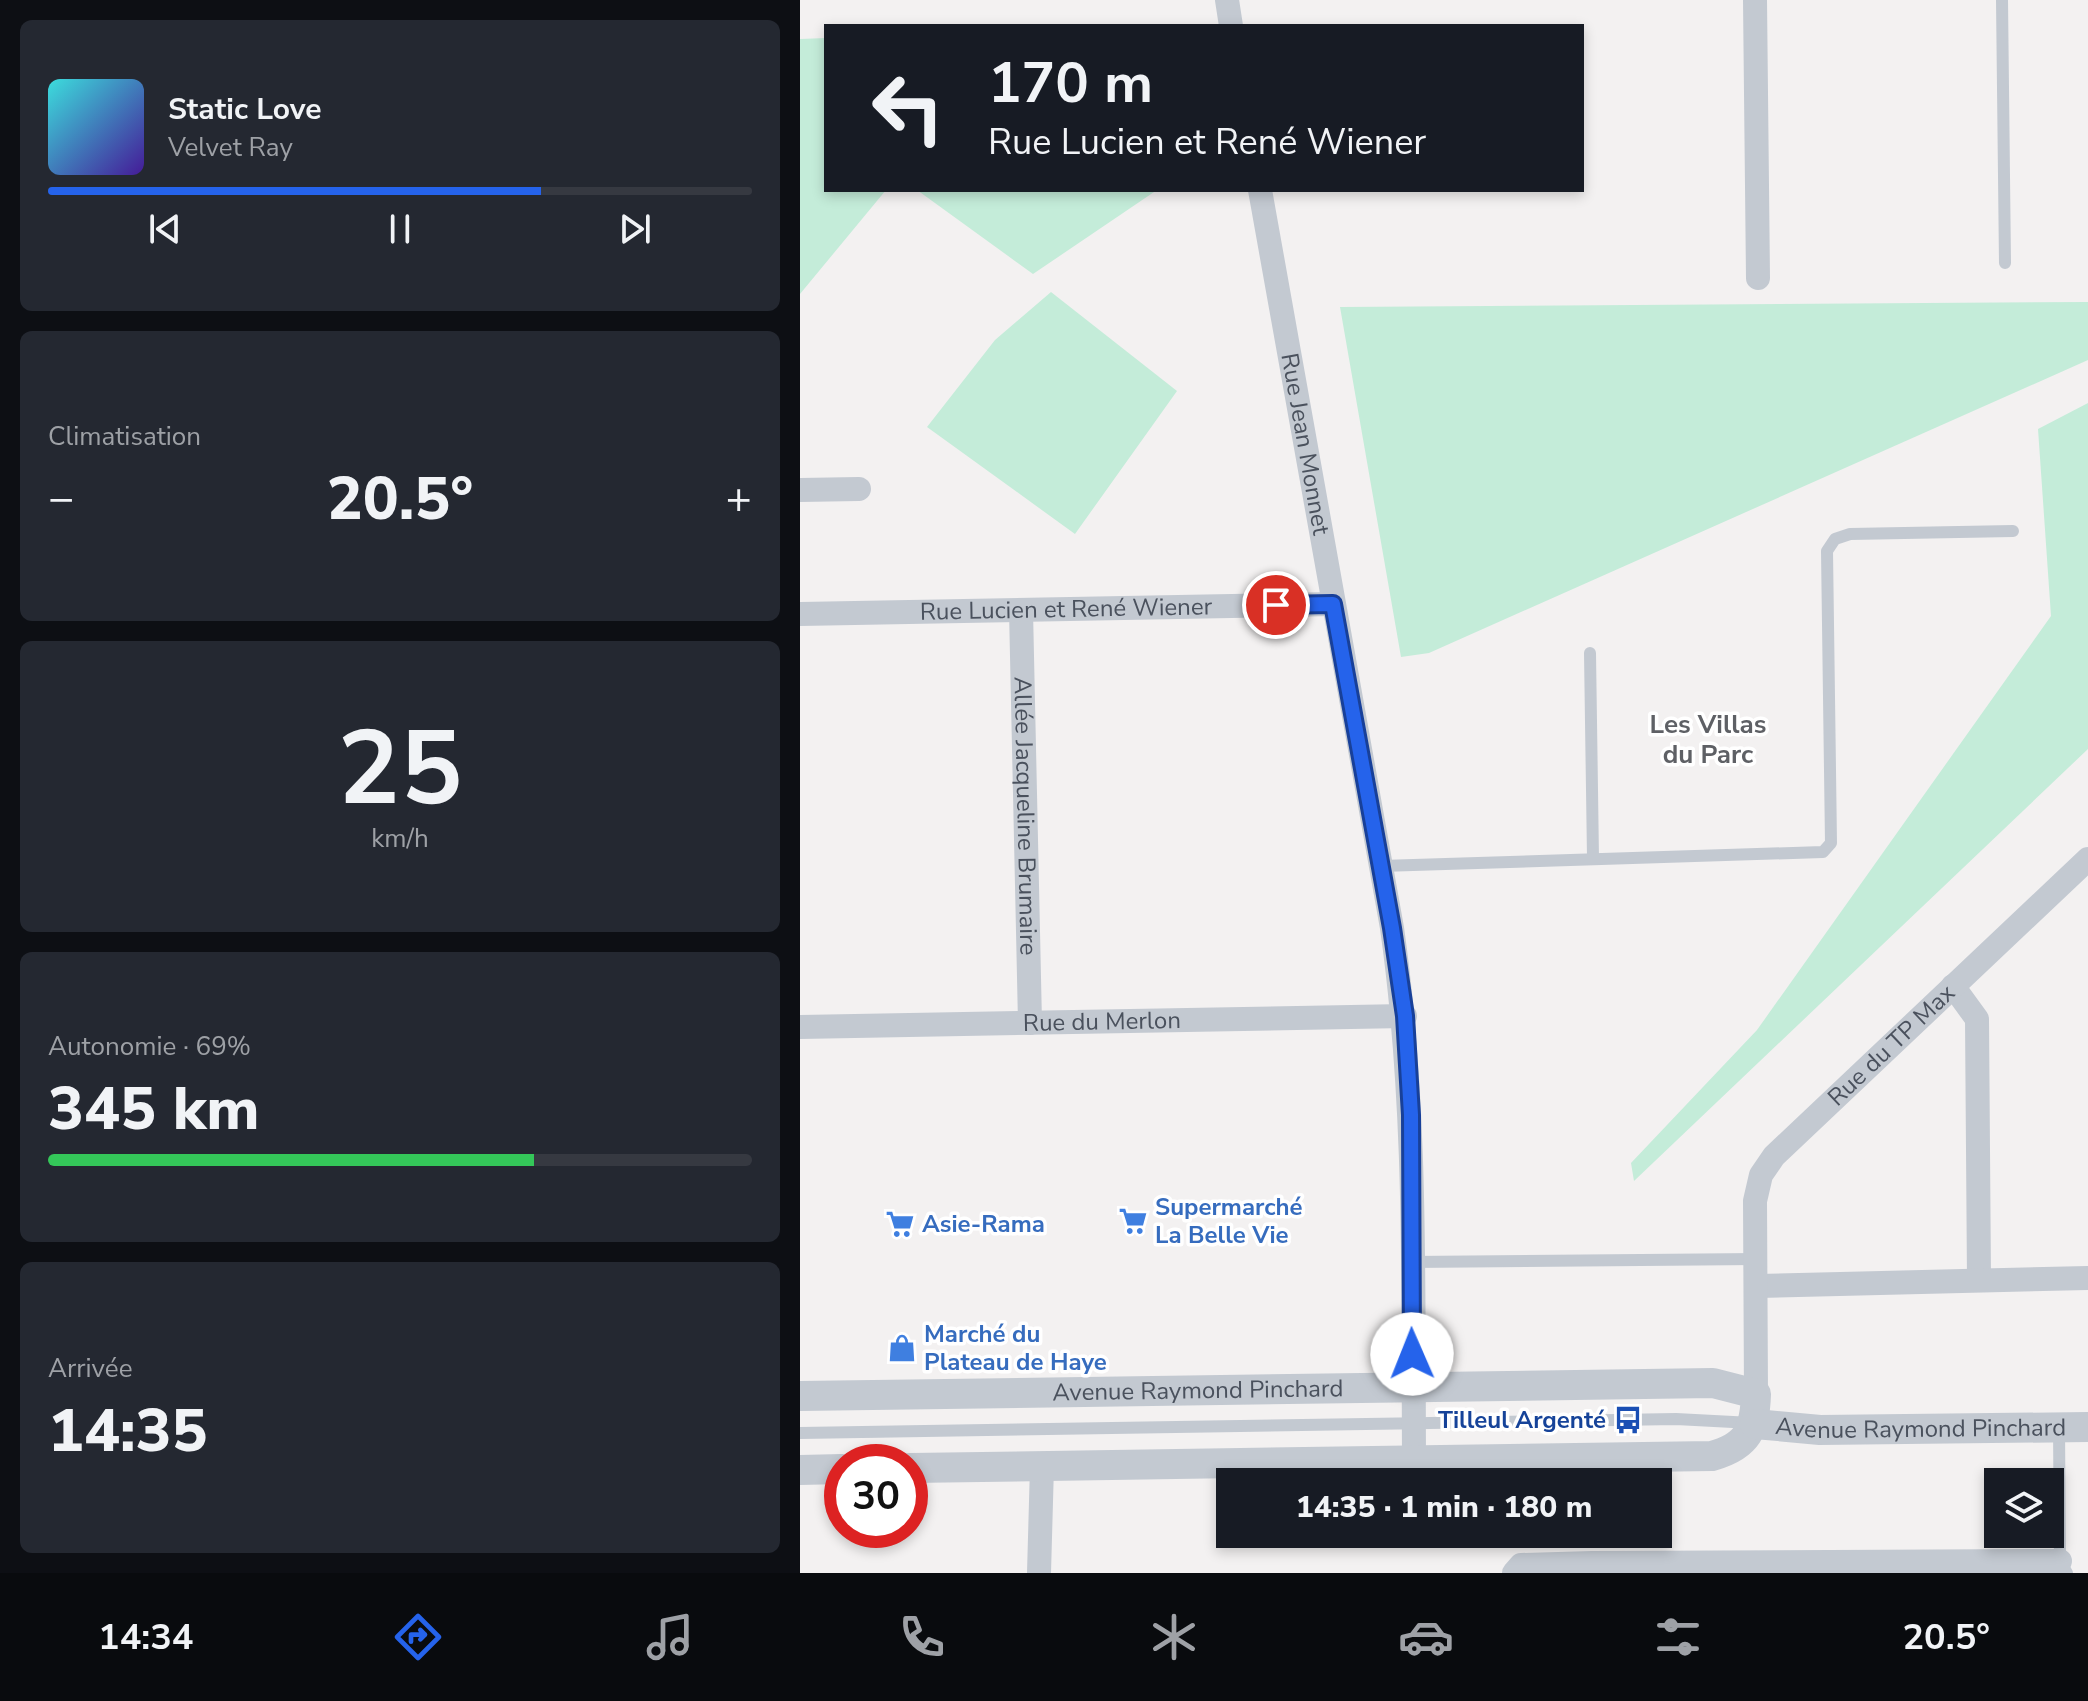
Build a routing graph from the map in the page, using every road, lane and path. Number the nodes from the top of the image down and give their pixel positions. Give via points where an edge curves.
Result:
1 (1227, 0) edge
2 (1755, 0) edge
3 (2002, 0) edge
4 (1231, 24) edge
5 (1260, 192) edge
6 (2005, 263) dead end
7 (1758, 278) dead end
8 (859, 489) dead end
9 (800, 490) edge
10 (2013, 531) dead end
11 (1333, 604) junction
12 (1021, 610) junction
13 (800, 614) edge
14 (1590, 653) dead end
15 (1593, 858) junction
16 (2088, 859) edge
17 (1381, 866) junction
18 (1953, 986) junction
19 (1405, 1016) junction
20 (1030, 1023) junction
21 (800, 1027) edge
22 (1758, 1259) junction
23 (1411, 1262) junction
24 (2088, 1278) edge
25 (1979, 1280) junction
26 (1758, 1286) junction
27 (1413, 1386) junction
28 (1756, 1394) junction
29 (800, 1396) edge
30 (1755, 1424) junction
31 (1414, 1425) junction
32 (2073, 1427) edge
33 (800, 1433) edge
34 (1414, 1461) junction
35 (1042, 1466) junction
36 (928, 1468) edge
37 (824, 1469) edge
38 (800, 1470) edge
39 (2064, 1567) edge
40 (1517, 1569) edge
41 (1039, 1573) edge

1 - 4 street
2 - 7 street
3 - 6 lane
5 - 11 street, Rue Jean Monnet
8 - 9 street
10 - 15 lane via 1850,534 1835,539 1827,551 1831,843 1823,852
11 - 12 street, Rue Lucien et René Wiener
11 - 17 street, Rue Jean Monnet
12 - 13 street, Rue Lucien et René Wiener
12 - 20 street, Allée Jacqueline Brumaire
14 - 15 lane
15 - 17 lane
16 - 18 street, Rue du TP Max
17 - 19 street, Rue Jean Monnet
18 - 22 street, Rue du TP Max via 1774,1156 1761,1175 1755,1201
18 - 25 street via 1977,1019
19 - 20 street, Rue du Merlon
19 - 23 street, Rue Jean Monnet
20 - 21 street, Rue du Merlon
22 - 23 lane
22 - 26 street, Rue du TP Max
23 - 27 street, Rue Jean Monnet
24 - 25 street
25 - 26 street
26 - 28 street, Rue du TP Max
27 - 28 street, Avenue Raymond Pinchard via 1713,1383
27 - 29 street, Avenue Raymond Pinchard
27 - 31 street, Rue Jean Monnet
28 - 30 street, Avenue Raymond Pinchard
30 - 31 lane, Avenue Raymond Pinchard via 1676,1419
30 - 32 street, Avenue Raymond Pinchard via 1820,1430
30 - 34 street, Avenue Raymond Pinchard via 1733,1450 1712,1456
31 - 33 lane, Avenue Raymond Pinchard
31 - 34 street, Rue Jean Monnet
32 - 39 lane
34 - 35 street, Avenue Raymond Pinchard
35 - 36 street, Avenue Raymond Pinchard
35 - 41 street
37 - 38 street
39 - 40 street

